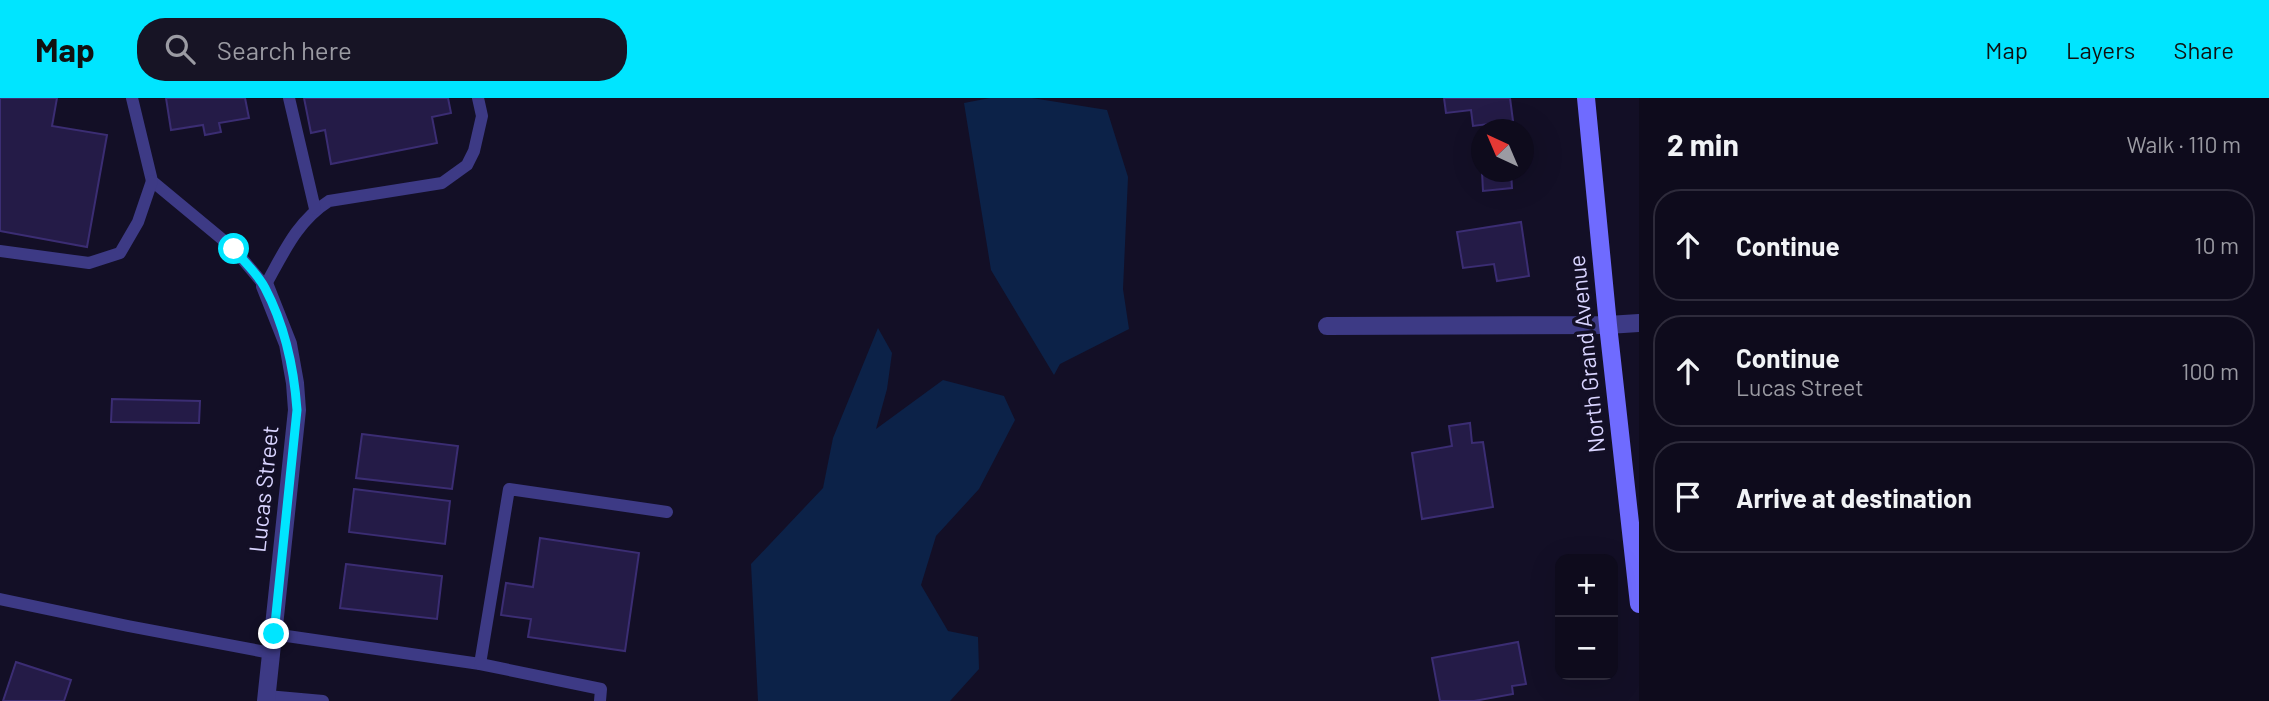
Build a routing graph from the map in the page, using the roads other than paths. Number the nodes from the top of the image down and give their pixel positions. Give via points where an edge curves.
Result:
1 (132, 98) edge
2 (289, 98) edge
3 (478, 98) edge
4 (1586, 98) edge
5 (152, 181) junction
6 (315, 209) junction
7 (0, 251) edge
8 (265, 286) junction
9 (1639, 323) edge
10 (1608, 325) junction
11 (1327, 326) dead end
12 (667, 512) dead end
13 (0, 599) edge
14 (1639, 604) edge
15 (274, 634) junction
16 (271, 653) junction
17 (480, 664) junction
18 (267, 698) edge
19 (323, 701) edge
20 (600, 701) edge

1 - 5 lane
2 - 6 lane
3 - 6 lane via 482,116 474,151 467,165 442,183 329,201
4 - 10 main road, North Grand Avenue
5 - 7 lane via 138,222 120,253 89,263
5 - 8 lane via 234,249
6 - 8 lane via 303,221
8 - 15 street, Lucas Street via 288,344 297,410
9 - 10 street
10 - 11 street
10 - 14 main road, North Grand Avenue
12 - 17 lane via 509,489
13 - 16 lane
15 - 16 street, Lucas Street
15 - 17 lane
16 - 18 street, Lucas Street
17 - 20 lane via 601,689
18 - 19 lane

